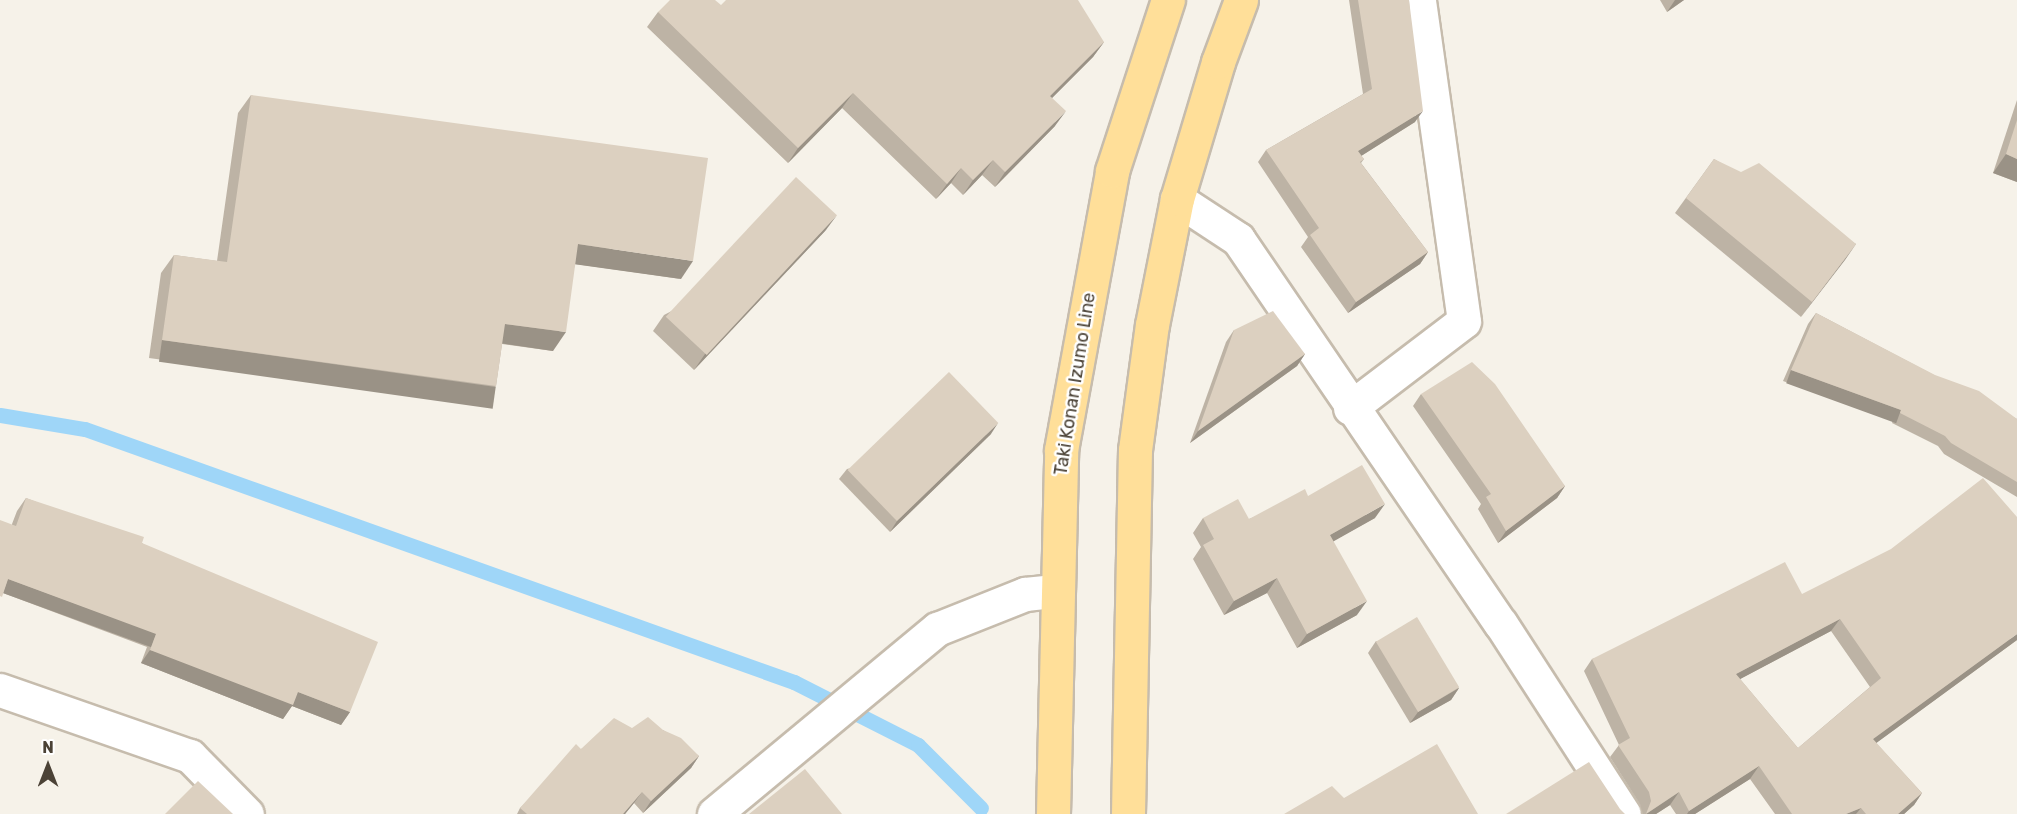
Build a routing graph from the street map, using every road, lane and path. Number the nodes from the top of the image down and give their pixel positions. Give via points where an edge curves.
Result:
1 (1168, 0) edge
2 (1241, 0) edge
3 (1419, 0) edge
4 (1177, 200) junction
5 (1350, 408) junction
6 (1055, 591) junction
7 (0, 690) edge
8 (247, 814) edge
9 (714, 814) edge
10 (1053, 814) edge
11 (1128, 814) edge
12 (1624, 814) edge

1 - 6 main road, Taki Konan Izumo Line via 1113,171 1086,306 1061,450
2 - 4 main road via 1218,62
3 - 5 street via 1464,321
4 - 5 street via 1238,239
4 - 11 main road via 1152,325 1135,450
5 - 12 street via 1501,624
6 - 9 street via 1025,594 937,629
6 - 10 main road, Taki Konan Izumo Line
7 - 8 street via 190,756

